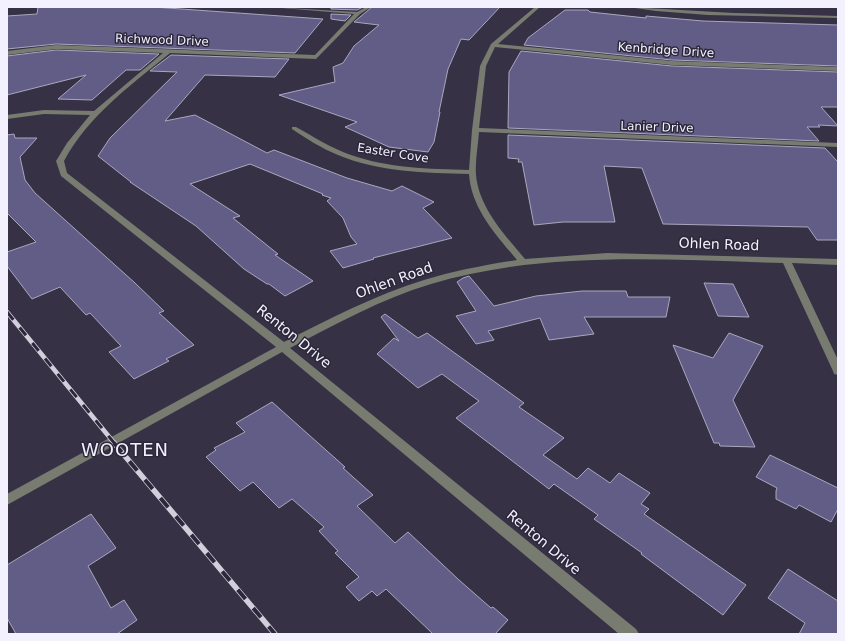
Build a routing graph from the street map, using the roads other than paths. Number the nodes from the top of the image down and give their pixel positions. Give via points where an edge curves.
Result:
1 (7, 7) edge
2 (13, 7) edge
3 (272, 7) edge
4 (369, 7) edge
5 (538, 7) edge
6 (630, 7) edge
7 (358, 13) junction
8 (838, 16) edge
9 (493, 45) junction
10 (169, 51) junction
11 (7, 53) edge
12 (838, 69) edge
13 (95, 113) junction
14 (7, 116) edge
15 (294, 128) dead end
16 (475, 130) junction
17 (838, 144) edge
18 (472, 172) junction
19 (786, 261) junction
20 (523, 262) junction
21 (838, 262) edge
22 (283, 347) junction
23 (838, 371) edge
24 (7, 500) edge
25 (631, 634) edge

1 - 2 street
3 - 7 street
4 - 7 street
5 - 9 street
6 - 8 street via 762,15
7 - 10 street, Richwood Drive via 316,57
9 - 12 street, Kenbridge Drive via 672,63
9 - 16 street via 483,66
10 - 11 street, Richwood Drive via 56,47
10 - 13 street, Renton Drive
13 - 14 street via 44,112
13 - 22 street, Renton Drive via 66,148 60,161 64,174
15 - 18 street, Easter Cove via 325,147 357,160 425,170
16 - 17 street, Lanier Drive
16 - 18 street
18 - 20 street via 474,186 482,206 497,231
19 - 20 street, Ohlen Road via 607,256
19 - 21 street, Ohlen Road
19 - 23 street
20 - 22 street, Ohlen Road via 427,282 385,297
22 - 24 street, Ohlen Road
22 - 25 street, Renton Drive

